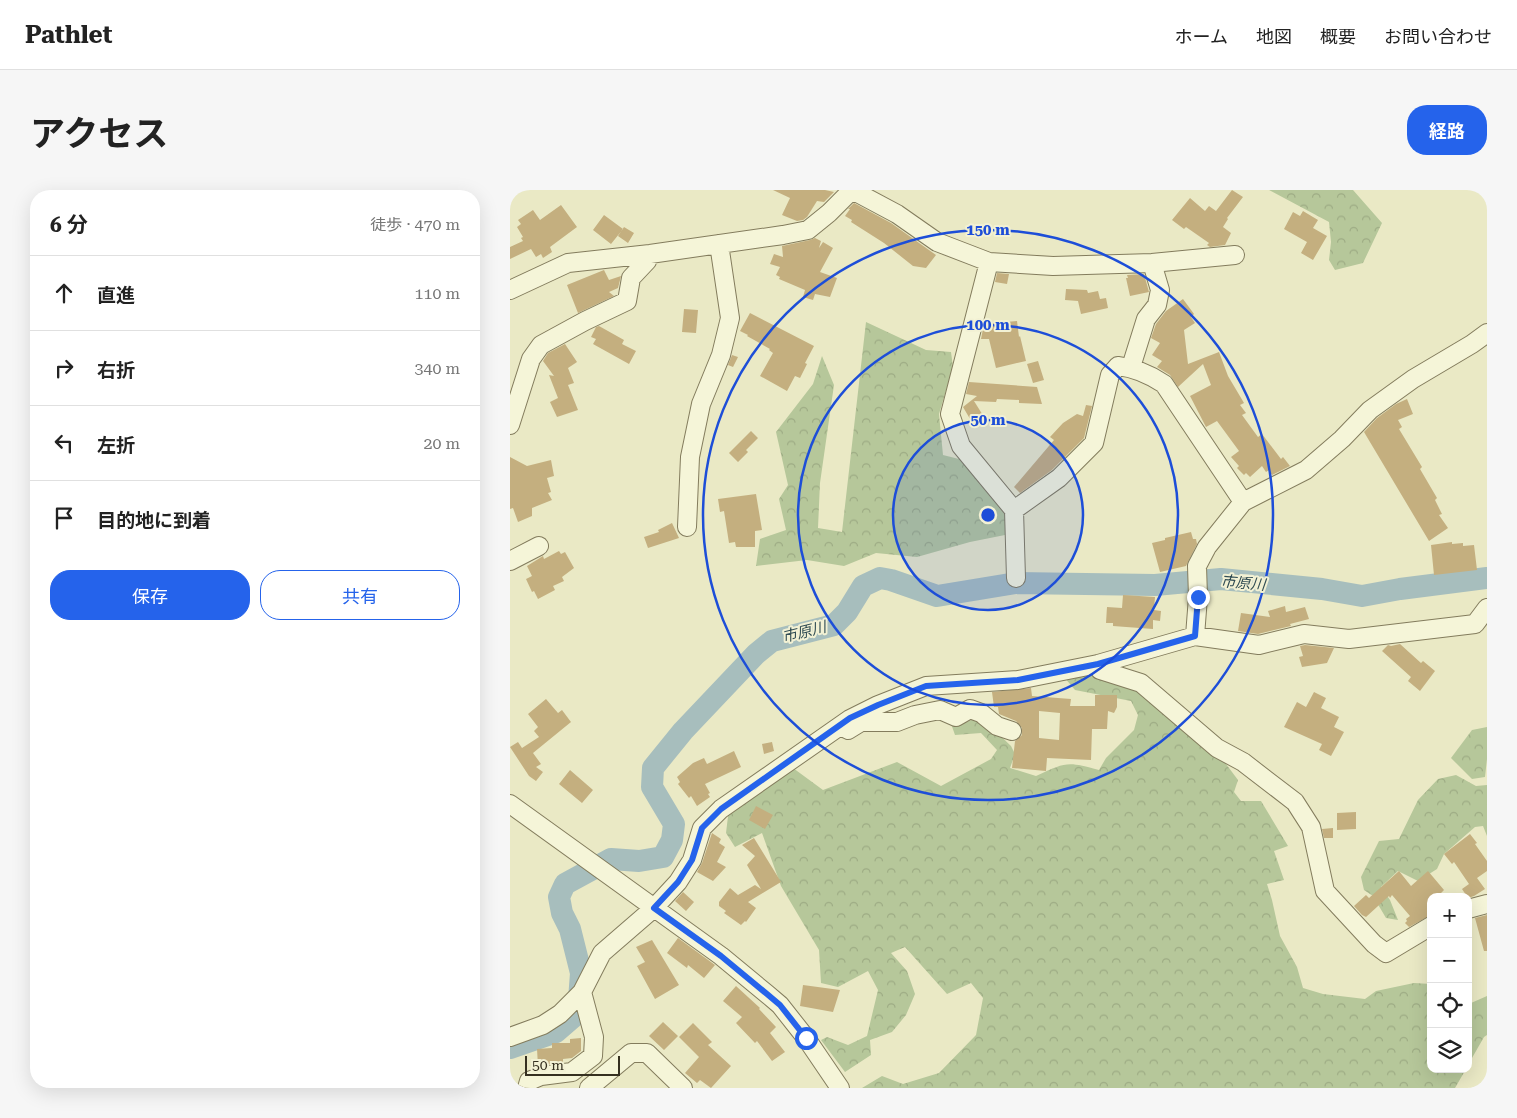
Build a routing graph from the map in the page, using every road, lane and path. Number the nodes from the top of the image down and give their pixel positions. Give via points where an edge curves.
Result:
1 (852, 190) edge
2 (719, 244) junction
3 (650, 254) junction
4 (1235, 256) dead end
5 (989, 262) junction
6 (1152, 262) junction
7 (510, 290) edge
8 (1487, 333) edge
9 (1131, 367) junction
10 (510, 425) edge
11 (1243, 502) junction
12 (1014, 510) junction
13 (687, 527) dead end
14 (539, 546) dead end
15 (510, 561) edge
16 (1016, 578) dead end
17 (1487, 608) edge
18 (1481, 624) edge
19 (1195, 636) junction
20 (1098, 664) junction
21 (1012, 731) dead end
22 (828, 734) junction
23 (510, 804) edge
24 (1487, 904) edge
25 (654, 908) junction
26 (1472, 908) edge
27 (1427, 928) edge
28 (582, 992) junction
29 (510, 1037) edge
30 (838, 1087) edge
31 (527, 1088) edge
32 (589, 1088) edge
33 (683, 1088) edge

1 - 2 street via 808,230
1 - 5 street via 897,214 937,242
2 - 3 street
2 - 13 street via 730,318 721,355 701,404 692,448
3 - 7 street via 568,263
3 - 10 street via 631,278 627,301 541,345 531,359
4 - 6 street
5 - 6 street via 1053,266
5 - 12 street via 950,414 961,446
6 - 9 street via 1160,290 1157,305 1146,319
8 - 11 street via 1370,410 1306,470
9 - 11 street via 1164,384
9 - 12 street via 1118,366 1110,376 1094,443 1059,478
11 - 19 street via 1207,547 1198,566
12 - 16 street
14 - 15 street
17 - 18 street
18 - 19 street via 1349,639 1304,634 1259,645
19 - 20 street
20 - 22 street via 1018,680 926,686 850,718
20 - 27 street via 1100,670 1141,682 1218,748 1295,802 1311,827 1325,891 1374,944 1386,953
21 - 22 street via 997,726 970,709 956,717 940,710 896,722 861,722 834,738
22 - 25 street via 721,809 702,828 692,860 678,882
23 - 25 street
24 - 26 street
25 - 28 street via 602,953
25 - 30 street via 721,956 780,1005
28 - 29 street via 560,1014 543,1025
28 - 31 street via 594,1037 592,1056 572,1072 541,1076 529,1081
32 - 33 street via 631,1052 647,1053

